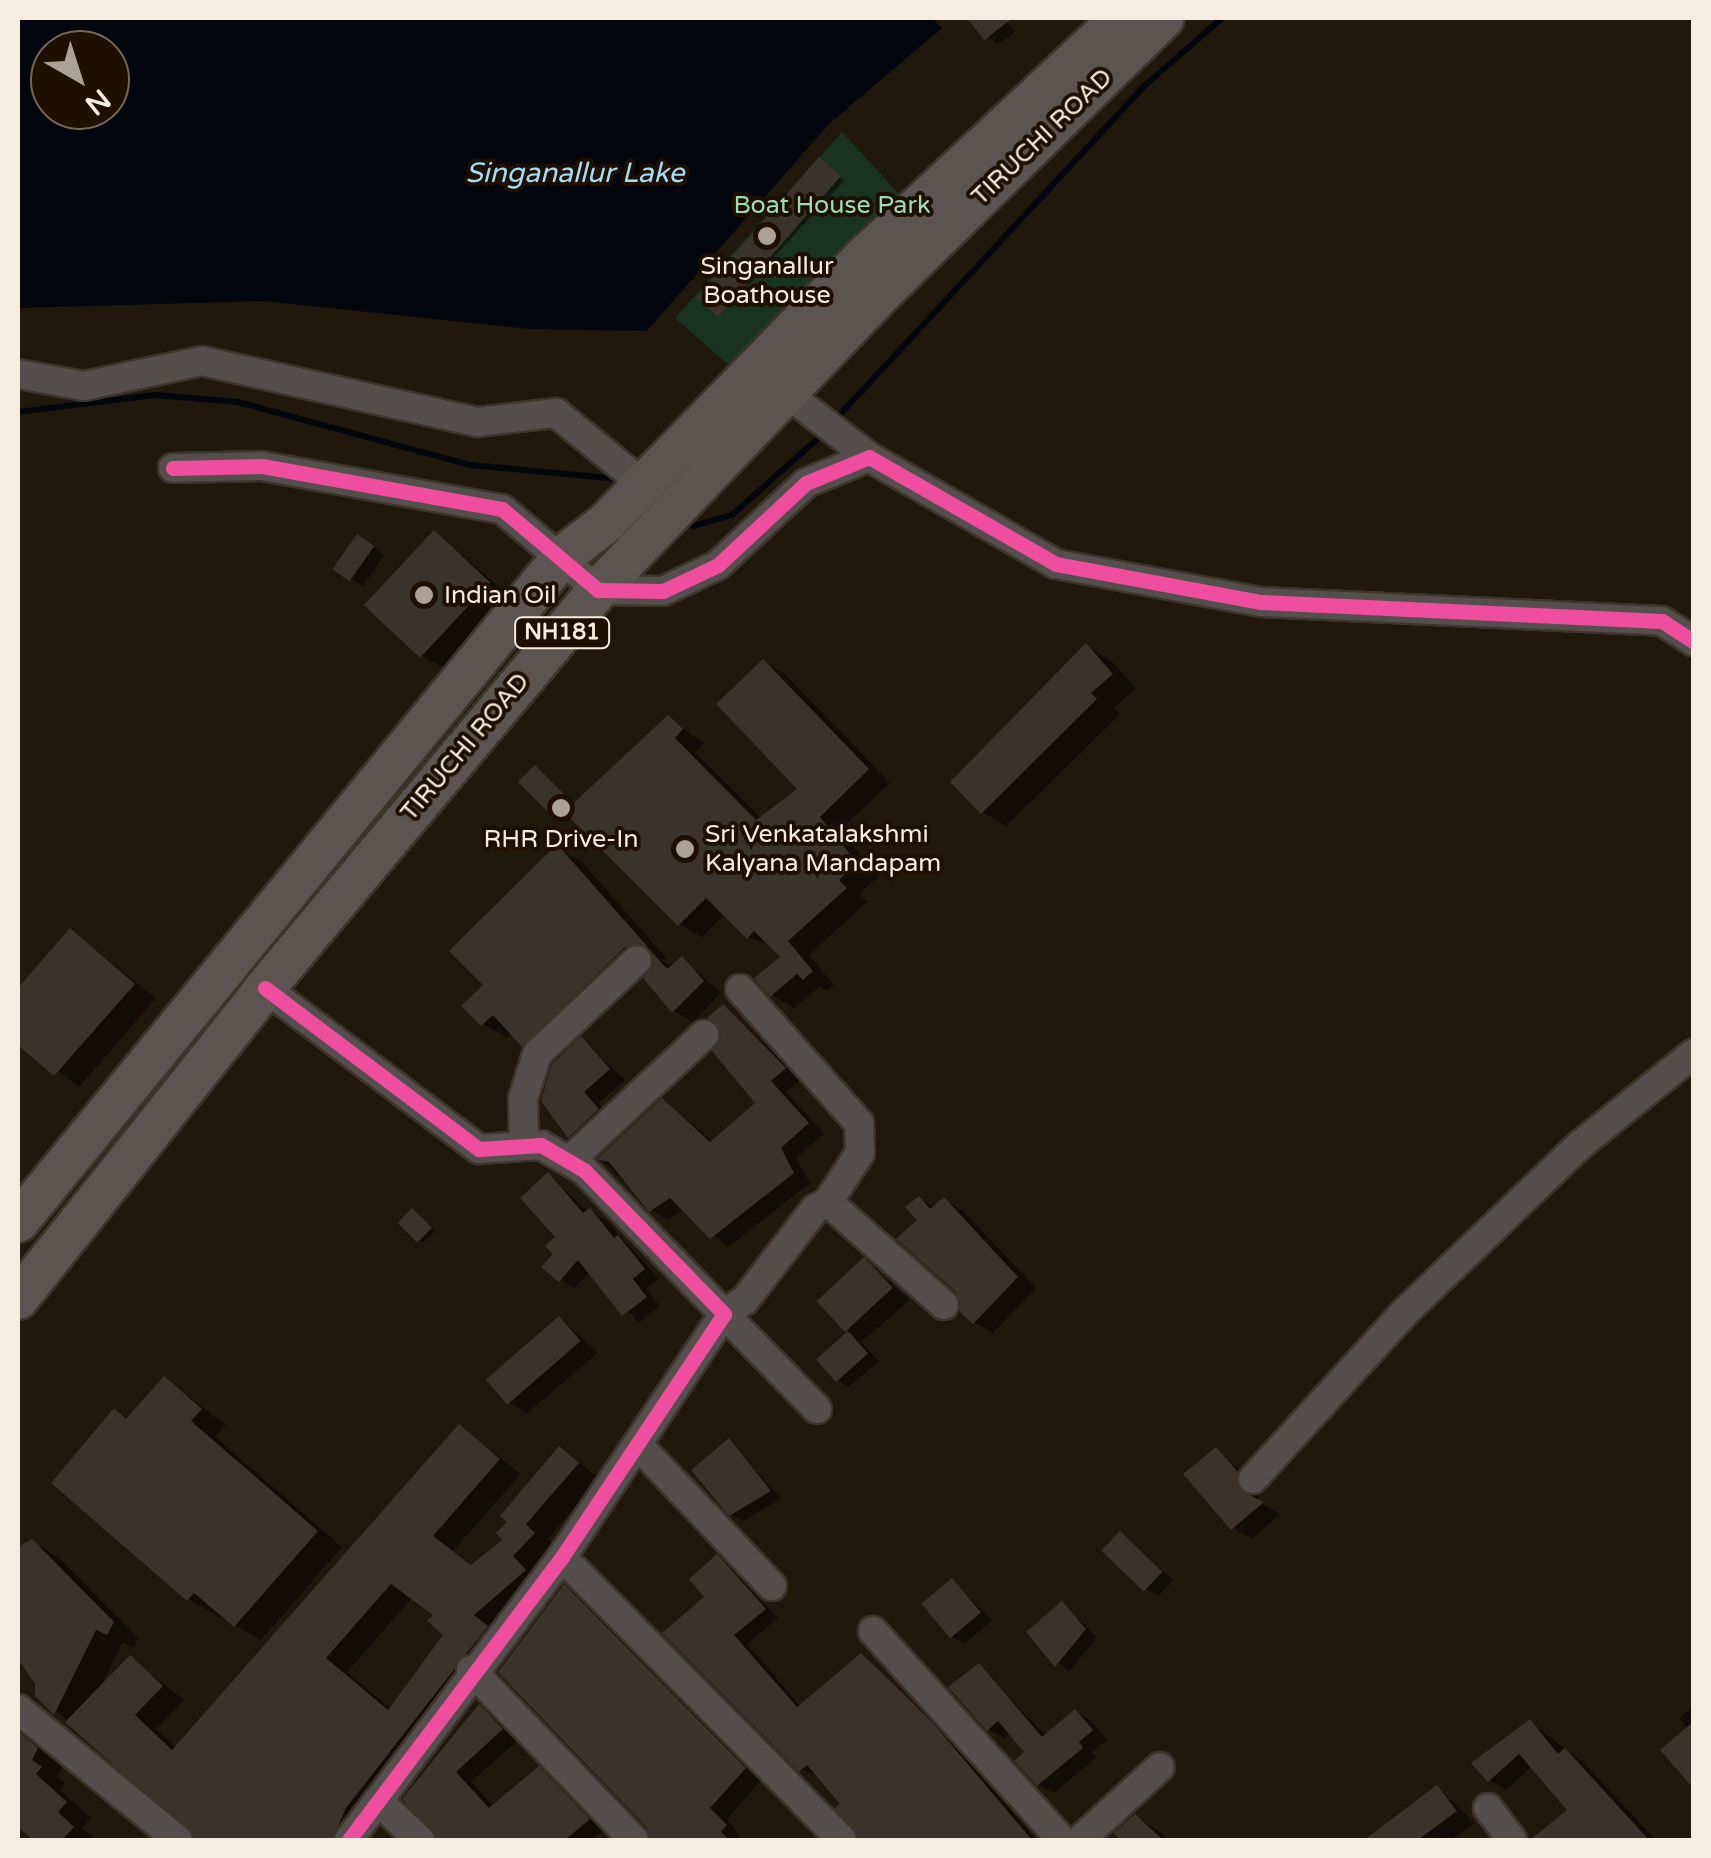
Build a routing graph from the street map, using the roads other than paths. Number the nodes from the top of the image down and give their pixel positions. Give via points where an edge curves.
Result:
1 (1120, 18) edge
2 (1164, 18) edge
3 (18, 374) edge
4 (802, 405) junction
5 (868, 457) junction
6 (173, 468) dead end
7 (644, 484) junction
8 (563, 556) junction
9 (598, 590) junction
10 (1694, 642) edge
11 (638, 960) dead end
12 (265, 988) junction
13 (740, 988) dead end
14 (704, 1035) dead end
15 (1694, 1053) edge
16 (524, 1144) junction
17 (569, 1161) junction
18 (828, 1202) junction
19 (18, 1222) edge
20 (18, 1299) edge
21 (944, 1305) dead end
22 (724, 1314) junction
23 (817, 1409) dead end
24 (639, 1446) junction
25 (1253, 1479) dead end
26 (562, 1557) junction
27 (772, 1586) dead end
28 (873, 1631) dead end
29 (471, 1670) junction
30 (18, 1710) edge
31 (1160, 1767) dead end
32 (378, 1801) junction
33 (1488, 1808) dead end
34 (178, 1840) edge
35 (350, 1840) edge
36 (420, 1840) edge
37 (634, 1840) edge
38 (842, 1840) edge
39 (1062, 1840) edge
40 (1080, 1840) edge
41 (1512, 1840) edge

1 - 7 highway, NH181 via 867,254
2 - 4 highway, TIRUCHI ROAD / NH181
3 - 7 street via 84,386 202,361 478,422 556,413
4 - 5 street
4 - 9 highway, TIRUCHI ROAD / NH181
5 - 9 street via 806,483 718,564 677,585 664,591
5 - 10 street via 1056,564 1261,602 1662,621
6 - 8 street via 262,466 502,510
7 - 8 highway, NH181
8 - 9 street
8 - 19 highway, NH181
9 - 12 highway, TIRUCHI ROAD / NH181
11 - 16 street via 537,1054 523,1099
12 - 16 street via 479,1149
12 - 20 highway, TIRUCHI ROAD / NH181
13 - 18 street via 859,1124 860,1154
14 - 17 street
15 - 25 street via 1580,1144 1403,1314
16 - 17 street via 541,1145
17 - 22 street via 714,1296
18 - 21 street
18 - 22 street via 814,1209 745,1300
22 - 23 street
22 - 24 street
24 - 26 street
24 - 27 street
26 - 29 street
26 - 38 street
28 - 39 street
29 - 32 street
29 - 37 street
30 - 34 street
31 - 40 street
32 - 35 street
32 - 36 street
33 - 41 street

